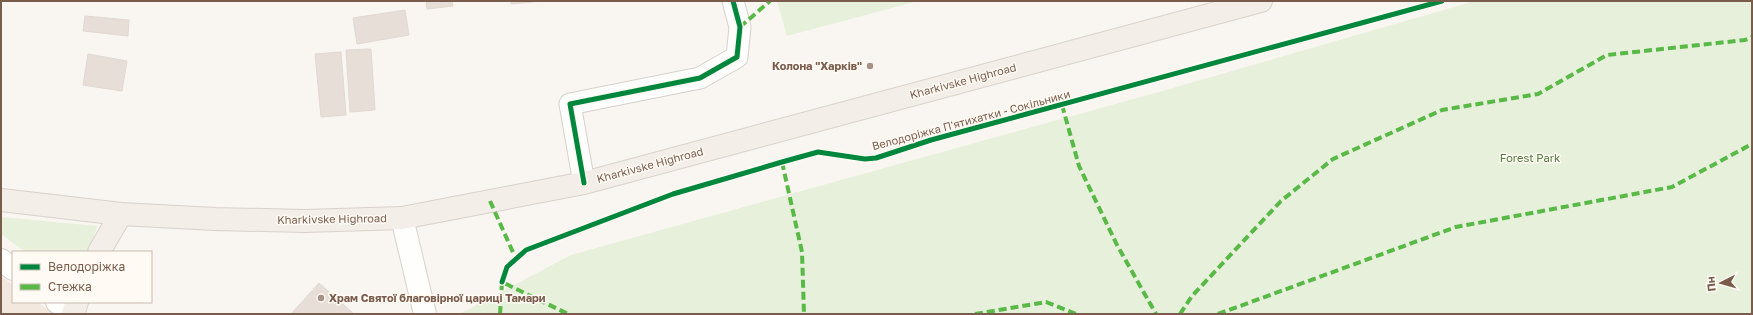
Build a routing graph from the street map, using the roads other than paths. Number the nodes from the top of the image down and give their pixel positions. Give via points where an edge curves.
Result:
1 (733, 1) edge
2 (1260, 1) edge
3 (584, 183) junction
4 (1, 200) edge
5 (121, 214) junction
6 (402, 218) junction
7 (100, 251) edge
8 (1, 260) edge
9 (12, 268) edge
10 (58, 303) edge
11 (77, 303) edge
12 (73, 314) edge
13 (425, 314) edge

1 - 3 street via 740,27 737,57 700,78 570,104
2 - 3 main road, Kharkivske Highroad
3 - 6 main road, Kharkivske Highroad
4 - 5 main road, Kharkivske Highroad
5 - 6 main road, Kharkivske Highroad via 305,221
5 - 7 main road
6 - 13 street
8 - 9 street
10 - 12 street
11 - 12 main road

